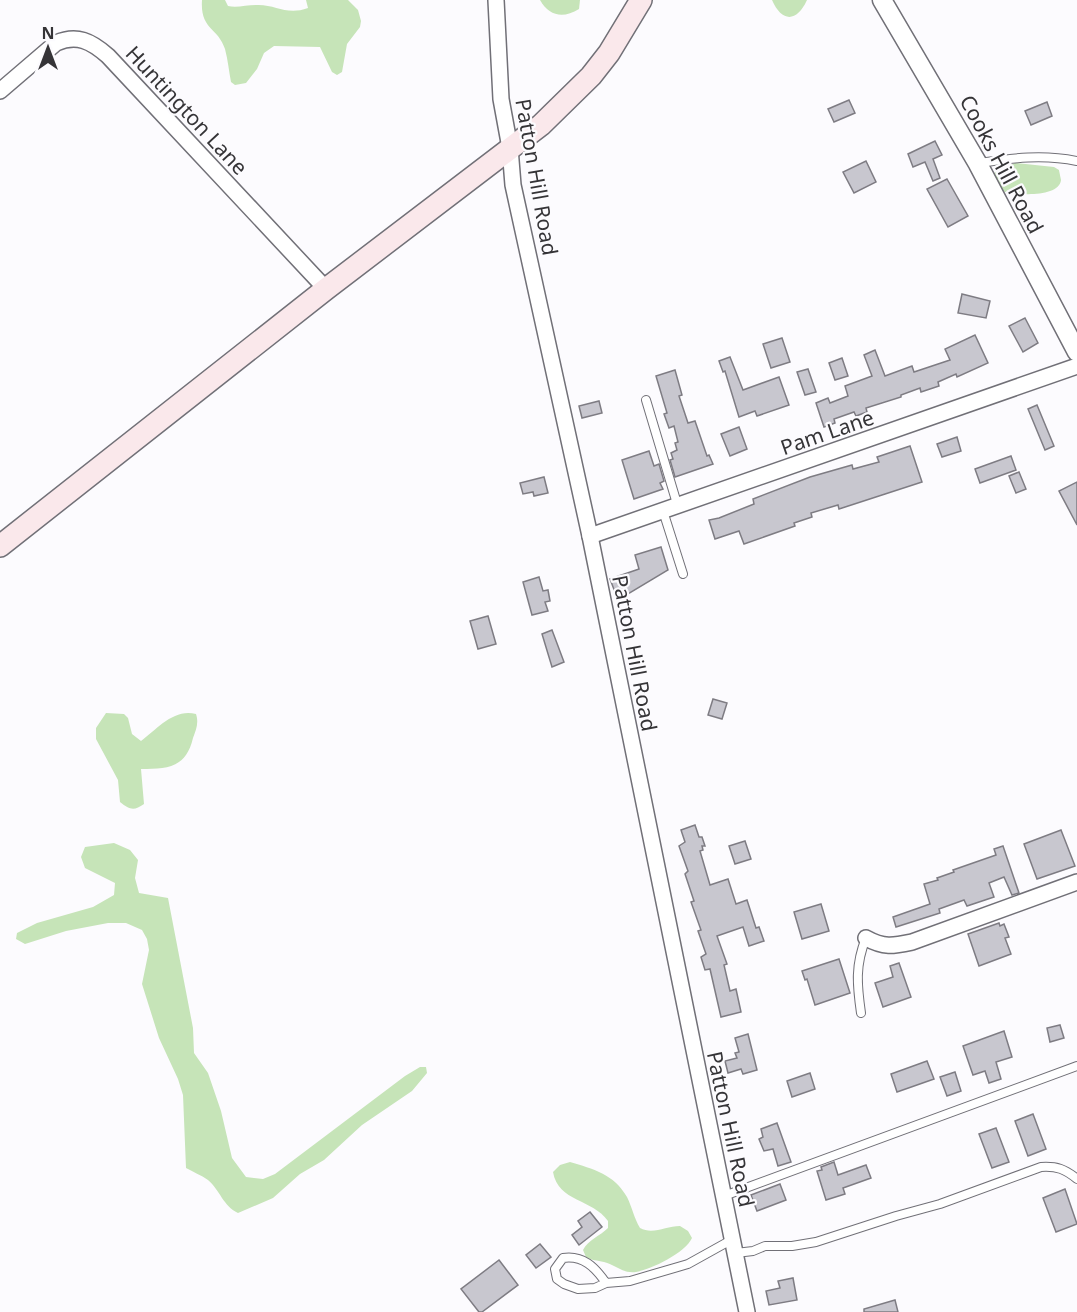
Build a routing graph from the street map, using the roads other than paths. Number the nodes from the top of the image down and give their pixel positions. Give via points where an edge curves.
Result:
1 (496, 0) edge
2 (641, 0) edge
3 (882, 0) edge
4 (0, 91) edge
5 (510, 148) junction
6 (1077, 161) edge
7 (978, 164) junction
8 (327, 288) junction
9 (1077, 352) edge
10 (1077, 366) edge
11 (646, 400) dead end
12 (670, 509) junction
13 (590, 536) junction
14 (0, 546) edge
15 (683, 574) dead end
16 (1077, 882) edge
17 (866, 938) joint
18 (861, 1013) dead end
19 (1077, 1066) edge
20 (1077, 1179) edge
21 (724, 1196) junction
22 (734, 1246) junction
23 (606, 1283) junction
24 (747, 1312) edge

1 - 5 street, Patton Hill Road via 501,99
2 - 5 main road via 591,76 541,125
3 - 7 street, Cooks Hill Road
4 - 8 street, Huntington Lane via 56,43 76,38 96,46
5 - 8 main road
5 - 13 street, Patton Hill Road via 513,185
6 - 7 lane via 1020,157
7 - 9 street, Cooks Hill Road
8 - 14 main road
10 - 12 street, Pam Lane
11 - 12 lane
12 - 13 street, Pam Lane
12 - 15 lane
13 - 21 street, Patton Hill Road
16 - 17 street via 912,942 879,946
17 - 18 lane via 857,977
19 - 21 lane
20 - 22 lane via 1055,1166 1041,1167 940,1204 816,1242 765,1246 753,1251
21 - 22 street, Patton Hill Road
22 - 23 lane via 630,1281
22 - 24 street, Patton Hill Road
23 - 23 lane via 578,1289 557,1279 555,1269 563,1258 580,1258

